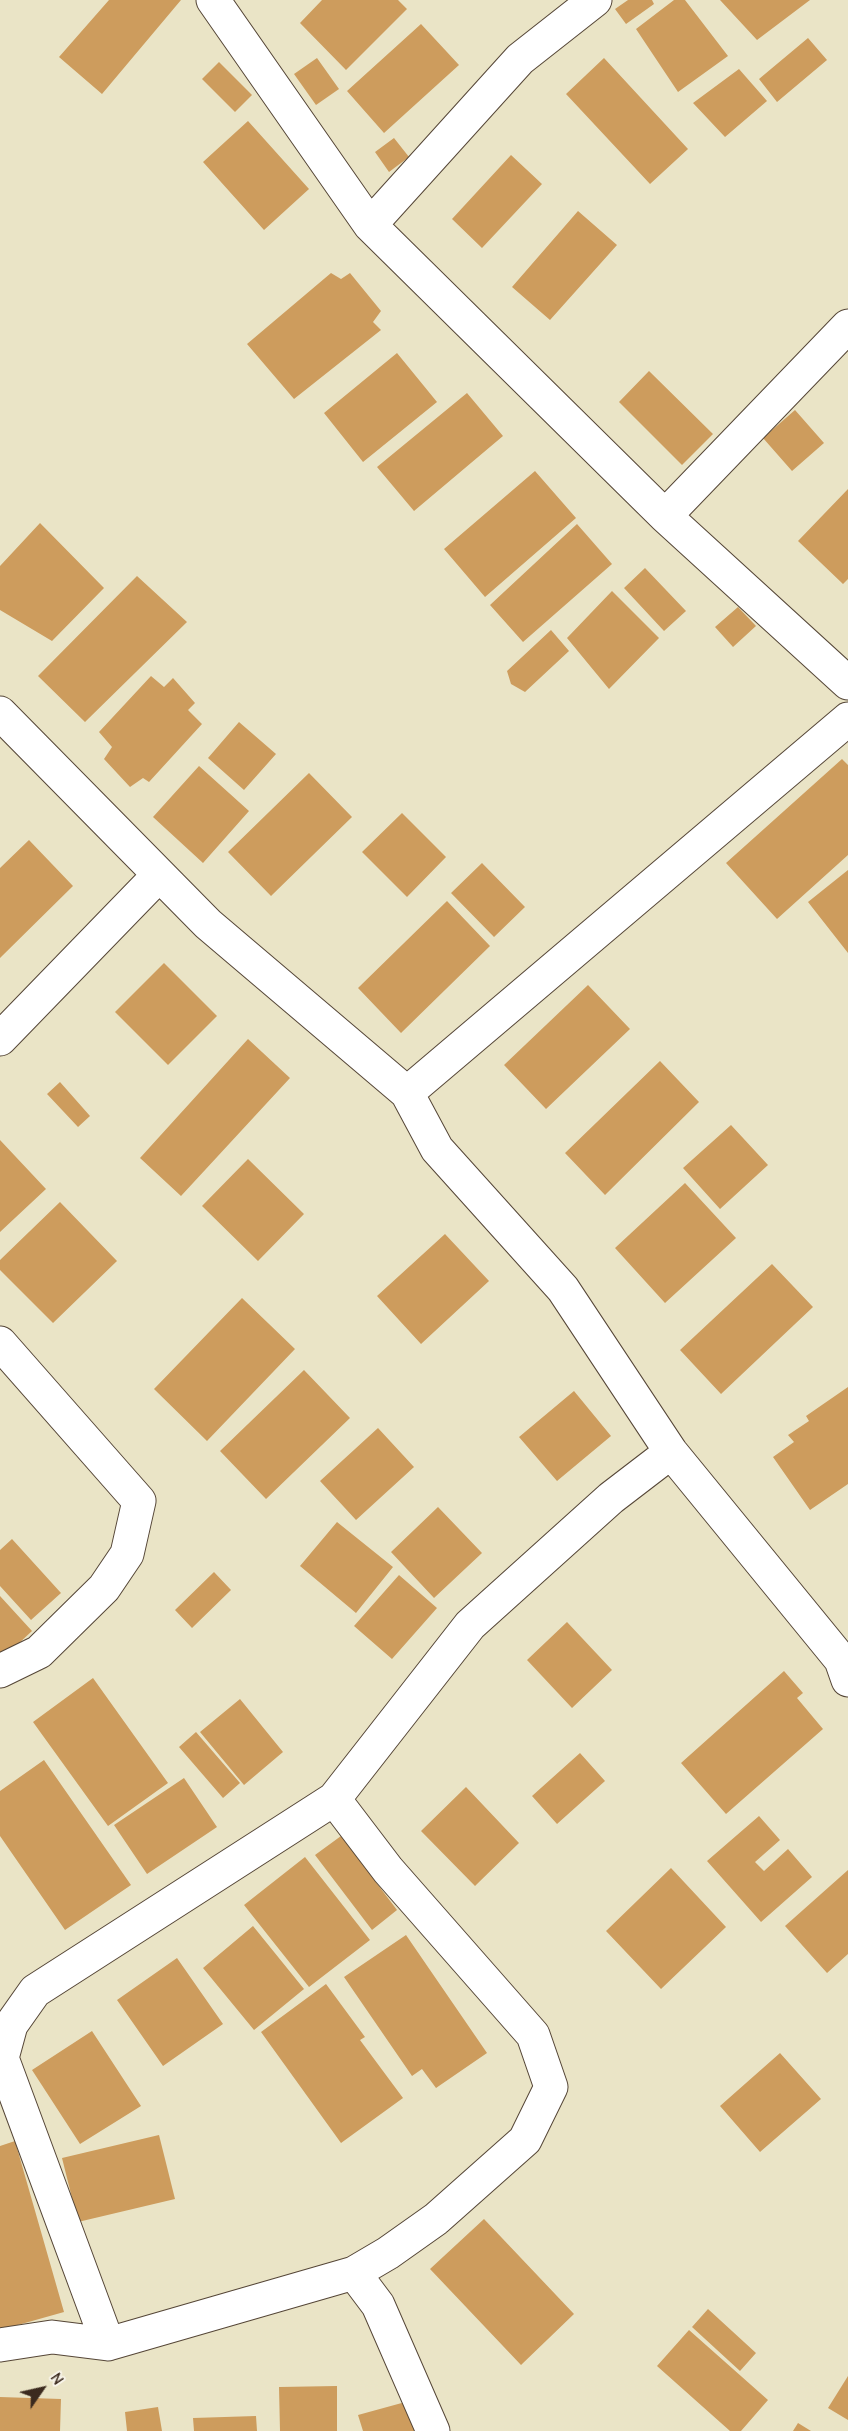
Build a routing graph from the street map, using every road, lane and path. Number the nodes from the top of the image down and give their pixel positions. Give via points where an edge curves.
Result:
1 (213, 0) edge
2 (581, 4) edge
3 (370, 225) junction
4 (848, 326) edge
5 (665, 516) junction
6 (848, 683) edge
7 (0, 713) edge
8 (848, 719) edge
9 (159, 876) junction
10 (0, 1040) edge
11 (407, 1093) junction
12 (0, 1343) edge
13 (671, 1452) junction
14 (0, 1671) edge
15 (848, 1680) edge
16 (334, 1799) junction
17 (354, 2273) junction
18 (108, 2344) junction
19 (0, 2345) edge
20 (433, 2431) edge

1 - 3 street
2 - 3 street via 520,59
3 - 5 street
4 - 5 street
5 - 6 street
7 - 9 street
8 - 11 street
9 - 10 street
9 - 11 street via 208,924
11 - 13 street via 437,1149 563,1289
12 - 14 street via 139,1501 127,1554 104,1588 39,1652
13 - 15 street via 841,1660
13 - 16 street via 611,1498 470,1625
16 - 17 street via 388,1870 533,2035 551,2087 525,2140 436,2219
16 - 18 street via 35,1991 11,2025 2,2058
17 - 18 street
17 - 20 street via 378,2305
18 - 19 street via 52,2337

